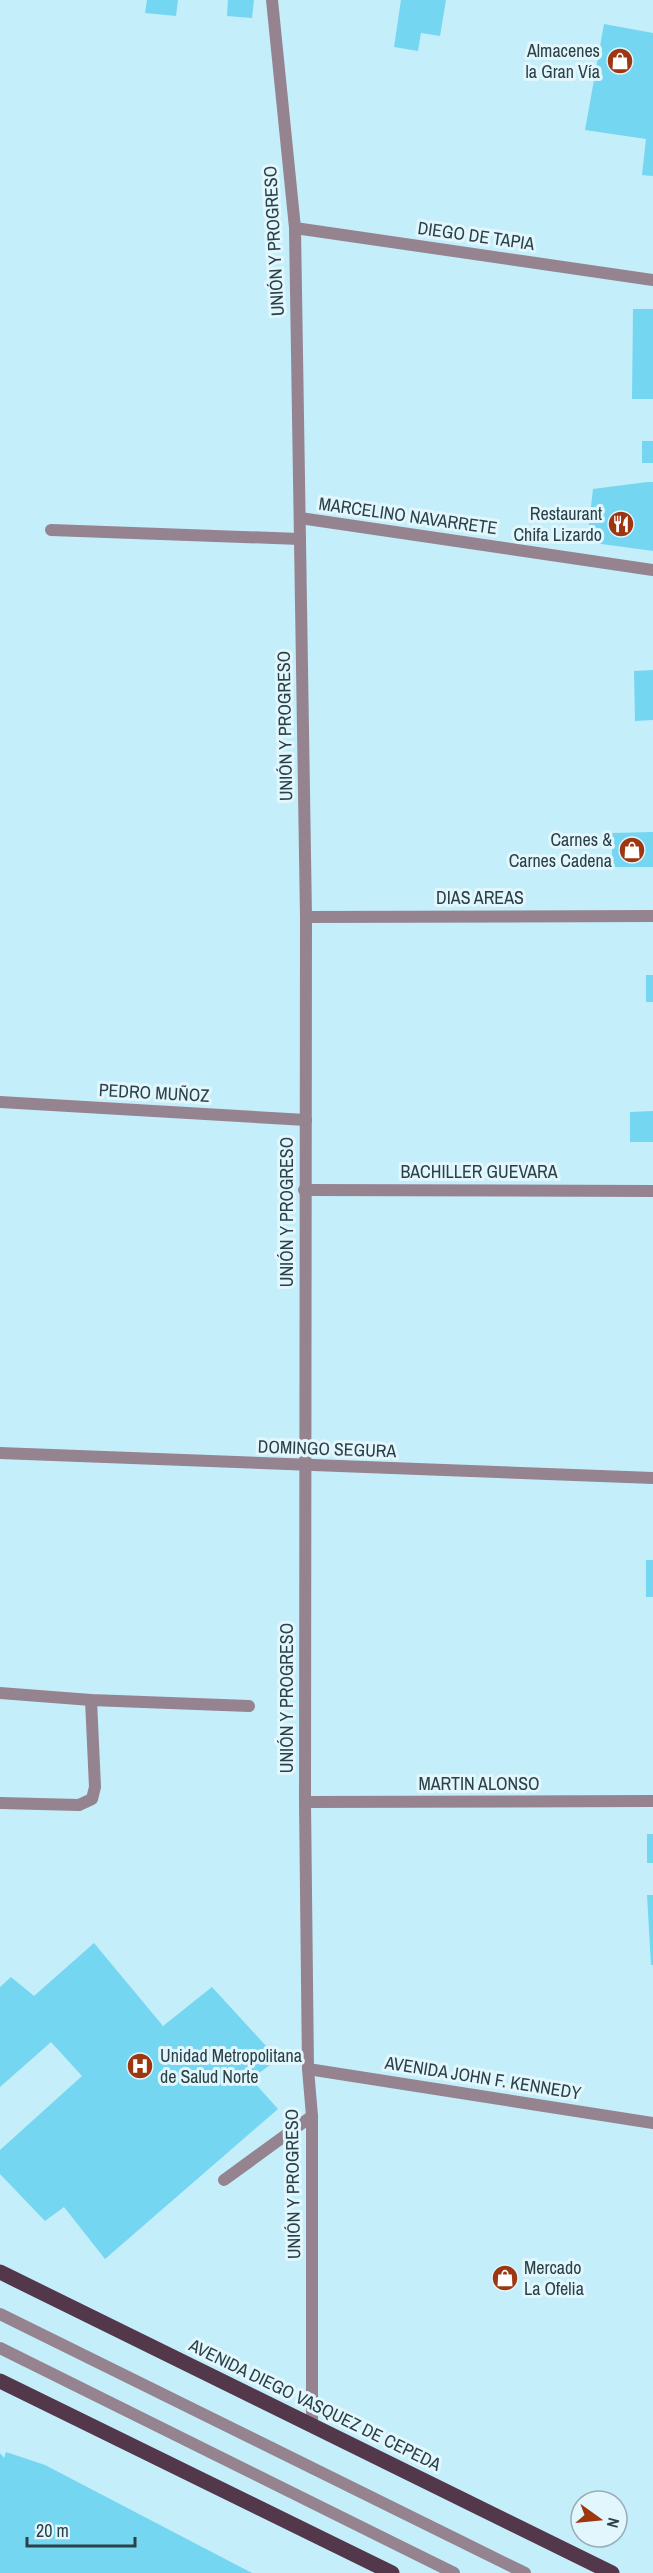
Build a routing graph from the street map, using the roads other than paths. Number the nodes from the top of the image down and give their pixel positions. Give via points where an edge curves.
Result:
1 (272, 0) edge
2 (295, 228) junction
3 (653, 280) edge
4 (300, 518) junction
5 (51, 530) dead end
6 (300, 539) junction
7 (653, 570) edge
8 (653, 916) edge
9 (306, 917) junction
10 (0, 1102) edge
11 (306, 1120) junction
12 (304, 1190) junction
13 (653, 1191) edge
14 (0, 1453) edge
15 (306, 1466) junction
16 (653, 1478) edge
17 (0, 1693) edge
18 (91, 1700) junction
19 (249, 1706) dead end
20 (653, 1801) edge
21 (305, 1802) junction
22 (0, 1803) edge
23 (308, 2069) junction
24 (312, 2116) junction
25 (653, 2123) edge
26 (224, 2180) dead end
27 (0, 2272) edge
28 (0, 2314) edge
29 (0, 2348) edge
30 (0, 2381) edge
31 (312, 2424) junction
32 (392, 2573) edge
33 (454, 2573) edge
34 (525, 2573) edge
35 (612, 2573) edge

1 - 2 street, UNIÓN Y PROGRESO
2 - 3 street, DIEGO DE TAPIA
2 - 4 street, UNIÓN Y PROGRESO
4 - 6 street, UNIÓN Y PROGRESO
4 - 7 street, MARCELINO NAVARRETE
5 - 6 street
6 - 9 street, UNIÓN Y PROGRESO
8 - 9 street, DIAS AREAS
9 - 11 street, UNIÓN Y PROGRESO
10 - 11 street, PEDRO MUÑOZ
11 - 12 street, UNIÓN Y PROGRESO
12 - 13 street, BACHILLER GUEVARA
12 - 15 street, UNIÓN Y PROGRESO
14 - 15 street, DOMINGO SEGURA
15 - 16 street, DOMINGO SEGURA
15 - 21 street, UNIÓN Y PROGRESO
17 - 18 street
18 - 19 street
18 - 22 street via 95,1787 92,1799 79,1805
20 - 21 street, MARTIN ALONSO
21 - 23 street, UNIÓN Y PROGRESO
23 - 24 street, UNIÓN Y PROGRESO
23 - 25 street, AVENIDA JOHN F. KENNEDY
24 - 26 street
24 - 31 street, UNIÓN Y PROGRESO
27 - 31 main road, AVENIDA DIEGO VASQUEZ DE CEPEDA
28 - 34 street
29 - 33 street
30 - 32 main road
31 - 35 main road, AVENIDA DIEGO VASQUEZ DE CEPEDA

